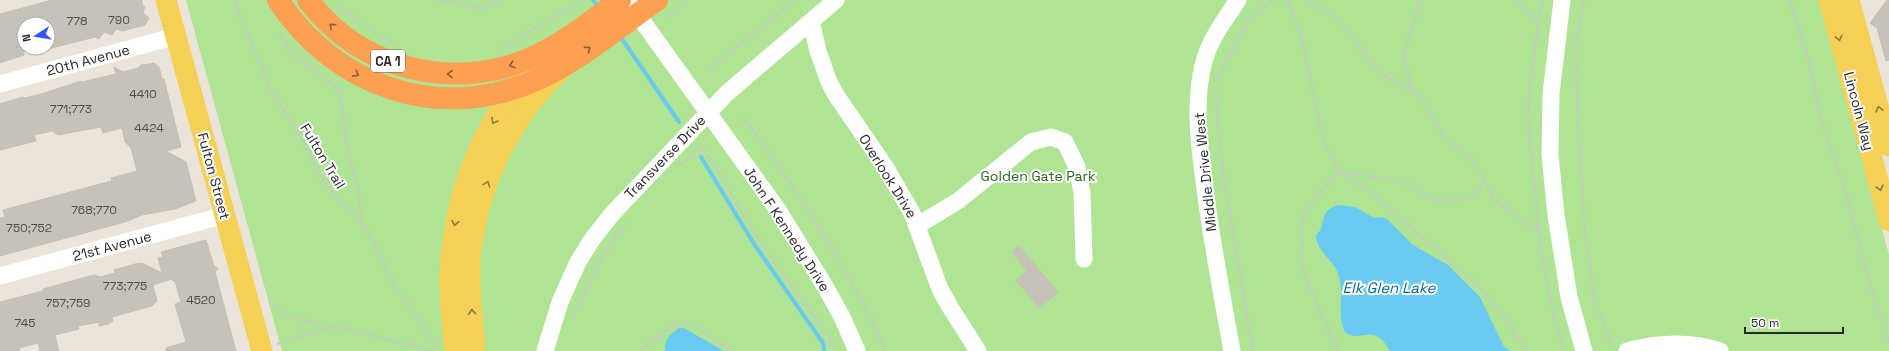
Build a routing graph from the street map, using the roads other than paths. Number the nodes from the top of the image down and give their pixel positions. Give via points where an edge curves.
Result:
1 (166, 0) edge
2 (278, 0) edge
3 (308, 0) edge
4 (620, 0) edge
5 (627, 0) edge
6 (836, 0) edge
7 (1238, 0) edge
8 (1562, 0) edge
9 (1829, 0) edge
10 (1849, 0) edge
11 (663, 9) edge
12 (811, 22) junction
13 (176, 36) junction
14 (559, 43) junction
15 (571, 62) junction
16 (0, 84) edge
17 (516, 89) junction
18 (708, 112) junction
19 (1883, 151) edge
20 (225, 215) junction
21 (1889, 221) edge
22 (918, 225) junction
23 (1084, 259) dead end
24 (0, 276) edge
25 (262, 350) edge
26 (455, 351) edge
27 (475, 351) edge
28 (545, 351) edge
29 (857, 351) edge
30 (978, 351) edge
31 (1232, 351) edge
32 (1584, 351) edge
33 (1627, 351) edge
34 (1720, 351) edge

1 - 13 main road, Fulton Street
2 -> 17 highway, CA 1 via 294,24 324,53 356,74 381,86 417,95 450,99 481,97
14 -> 3 highway, CA 1 via 531,58 488,71 450,74 422,71 388,61 355,44 332,27
4 - 14 highway, CA 1
5 - 18 street, John F Kennedy Drive
6 - 12 street, Transverse Drive
7 - 31 street, Middle Drive West via 1217,32 1205,58 1198,113 1207,200
8 - 32 street via 1551,94 1550,155 1566,275
9 -> 19 main road, Lincoln Way
19 -> 10 main road, Lincoln Way
15 -> 11 highway, CA 1 via 606,36
12 - 18 street, Transverse Drive via 730,90
12 - 22 street, Overlook Drive via 824,67 836,95 886,168
13 - 16 street, 20th Avenue
13 - 20 main road, Fulton Street
14 - 17 main road via 542,58
15 - 17 highway, CA 1
27 -> 15 main road via 470,266 475,224 483,196 494,166 513,129 543,89
17 -> 26 main road via 481,145 467,179 456,220 450,280
18 - 28 street, Transverse Drive via 622,201 593,238 566,288
18 - 29 street, John F Kennedy Drive via 792,231 842,316
19 -> 21 main road, Lincoln Way
20 - 24 street, 21st Avenue
20 - 25 main road, Fulton Street
22 - 23 street via 958,201 1031,142 1051,137 1065,142 1077,167 1082,193
22 - 30 street, Overlook Drive via 940,289
33 - 34 street via 1674,344

